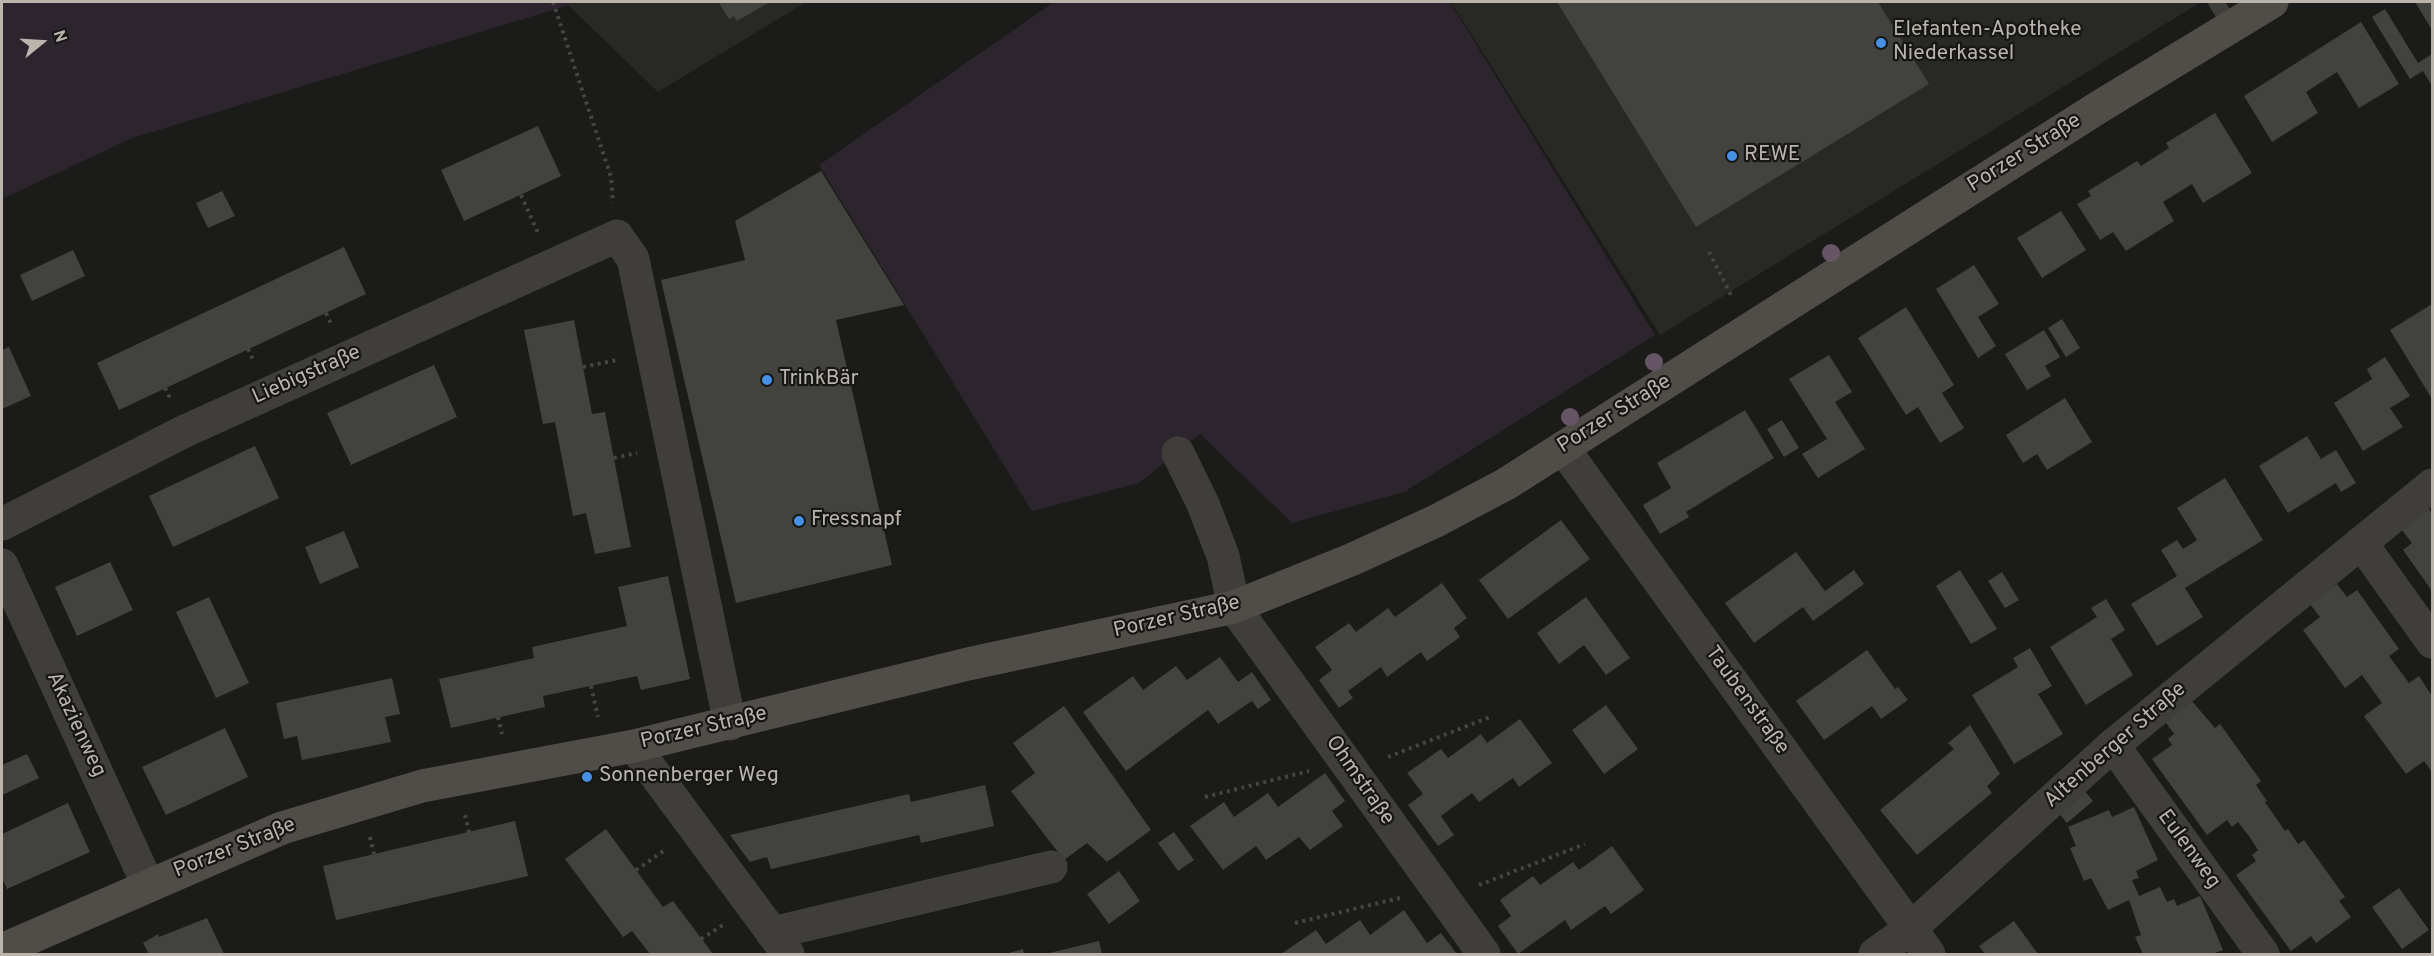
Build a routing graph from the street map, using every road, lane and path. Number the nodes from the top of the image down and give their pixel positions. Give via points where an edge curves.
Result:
1 (553, 2) edge
2 (2272, 2) edge
3 (2224, 14) edge
4 (617, 236) junction
5 (1709, 252) dead end
6 (1749, 329) junction
7 (1563, 448) junction
8 (1178, 453) dead end
9 (2433, 485) edge
10 (2, 524) edge
11 (2362, 544) junction
12 (2, 565) edge
13 (1234, 608) junction
14 (2433, 642) edge
15 (1490, 717) dead end
16 (730, 724) junction
17 (2113, 745) junction
18 (634, 746) junction
19 (1349, 767) junction
20 (1205, 797) dead end
21 (1585, 844) dead end
22 (1052, 867) dead end
23 (148, 885) junction
24 (1439, 894) junction
25 (1296, 923) dead end
26 (1920, 942) edge
27 (780, 944) edge
28 (2, 950) edge
29 (1484, 954) edge
30 (1875, 954) edge
31 (2263, 954) edge

1 - 4 path via 611,177
2 - 3 main road, Porzer Straße
3 - 6 main road, Porzer Straße via 2099,107
4 - 10 street, Liebigstraße via 185,431
4 - 16 street via 633,259
5 - 6 path
6 - 7 main road, Porzer Straße
7 - 13 main road, Porzer Straße via 1506,484 1436,520
7 - 26 street, Taubenstraße
8 - 13 street via 1223,556
9 - 11 street, Altenberger Straße
11 - 14 street
11 - 17 street, Altenberger Straße
12 - 23 street, Akazienweg
13 - 16 main road, Porzer Straße via 968,664
13 - 19 street, Ohmstraße
15 - 19 path
16 - 18 main road, Porzer Straße
17 - 26 street, Altenberger Straße
17 - 31 street, Eulenweg
18 - 23 main road, Porzer Straße via 422,786 282,828
18 - 27 street
19 - 20 path
19 - 24 street, Ohmstraße
21 - 24 path
22 - 27 street
23 - 28 main road, Porzer Straße
24 - 25 path
24 - 29 street, Ohmstraße
26 - 30 street, Altenberger Straße

